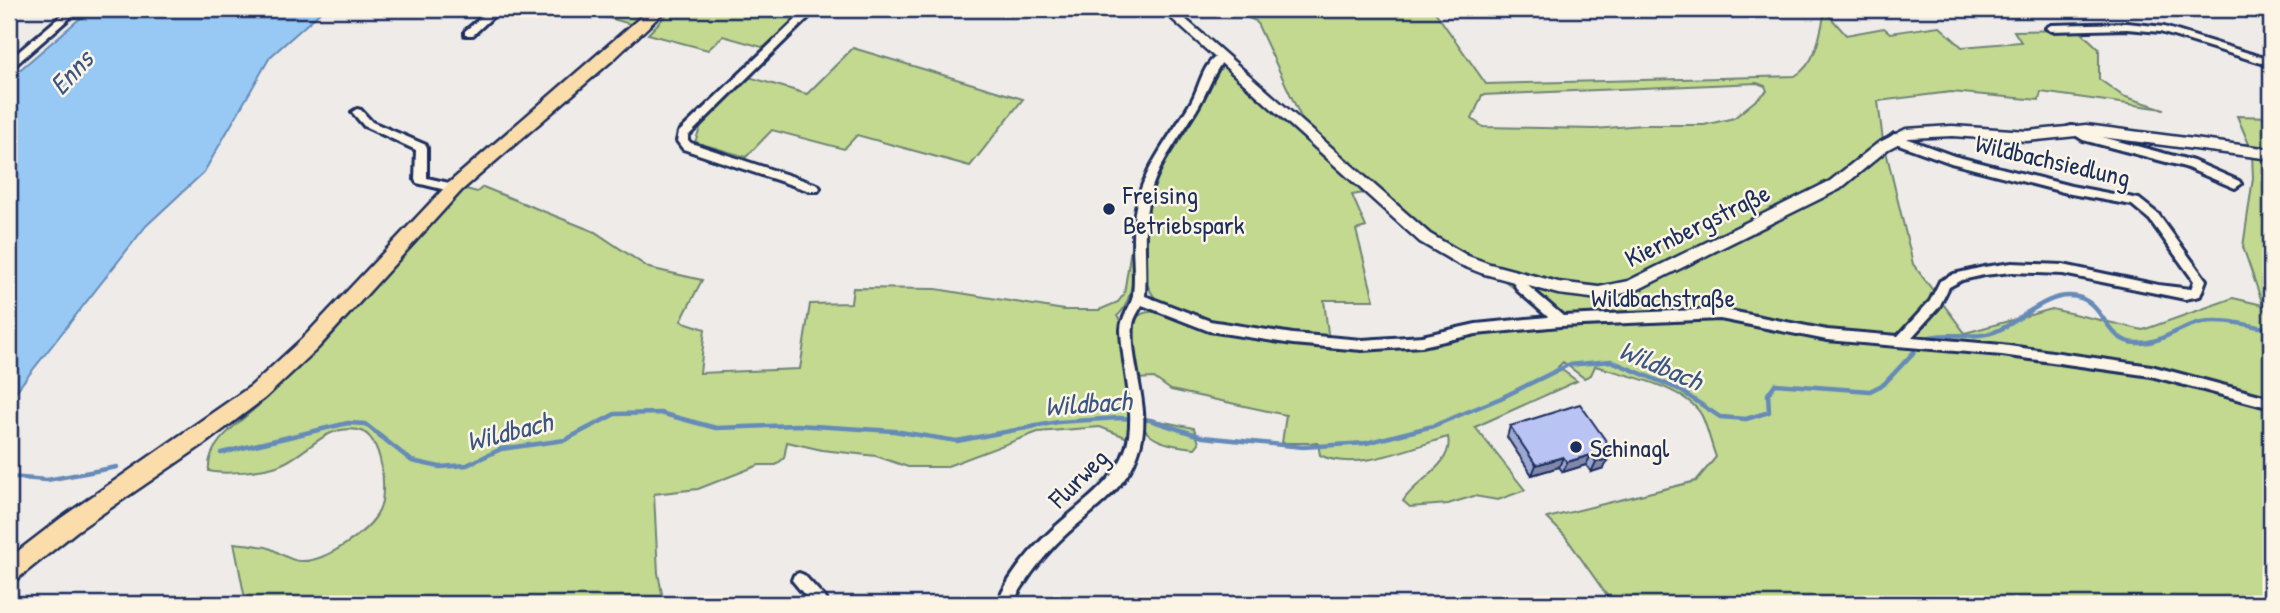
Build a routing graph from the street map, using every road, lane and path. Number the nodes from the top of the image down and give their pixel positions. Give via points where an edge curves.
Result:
1 (75, 9) edge
2 (496, 9) edge
3 (659, 9) edge
4 (812, 9) edge
5 (1167, 9) edge
6 (2051, 28) dead end
7 (469, 33) dead end
8 (1221, 57) junction
9 (2271, 63) edge
10 (9, 65) edge
11 (357, 112) dead end
12 (2072, 130) junction
13 (1894, 138) junction
14 (2271, 154) edge
15 (2235, 184) dead end
16 (454, 188) junction
17 (814, 188) dead end
18 (1517, 278) junction
19 (1139, 299) junction
20 (1560, 321) junction
21 (1900, 342) junction
22 (2271, 403) edge
23 (9, 572) edge
24 (799, 580) dead end
25 (821, 604) edge
26 (1004, 604) edge

1 - 10 street
2 - 7 street
3 - 16 main road via 610,57
4 - 17 street via 682,141
5 - 8 street, Kiernbergstraße
6 - 9 street via 2161,29
8 - 18 street, Kiernbergstraße via 1423,236 1463,260
8 - 19 street, Flurweg via 1214,62 1144,192 1137,248
11 - 16 street via 368,124 422,148 421,180
12 - 13 street, Kiernbergstraße via 2027,136 1924,131
12 - 14 street, Kiernbergstraße
12 - 15 street, Kiernbergstraße via 2189,164
13 - 18 street, Kiernbergstraße via 1835,185 1632,286 1581,292
13 - 21 street, Wildbachsiedlung via 1992,170 2135,202 2154,217 2200,280 2196,293 2185,294 2062,267 2020,266 1969,274 1944,284 1935,304
16 - 23 main road via 277,376 242,406 102,501
18 - 20 street via 1522,288
19 - 20 street, Wildbachstraße via 1209,326 1293,340 1362,345
19 - 26 street, Flurweg via 1127,325 1136,408 1128,466 1119,480 1039,552
20 - 21 street, Wildbachstraße via 1720,314 1827,335
21 - 22 street, Wildbachstraße via 2002,350 2151,371
24 - 25 street

